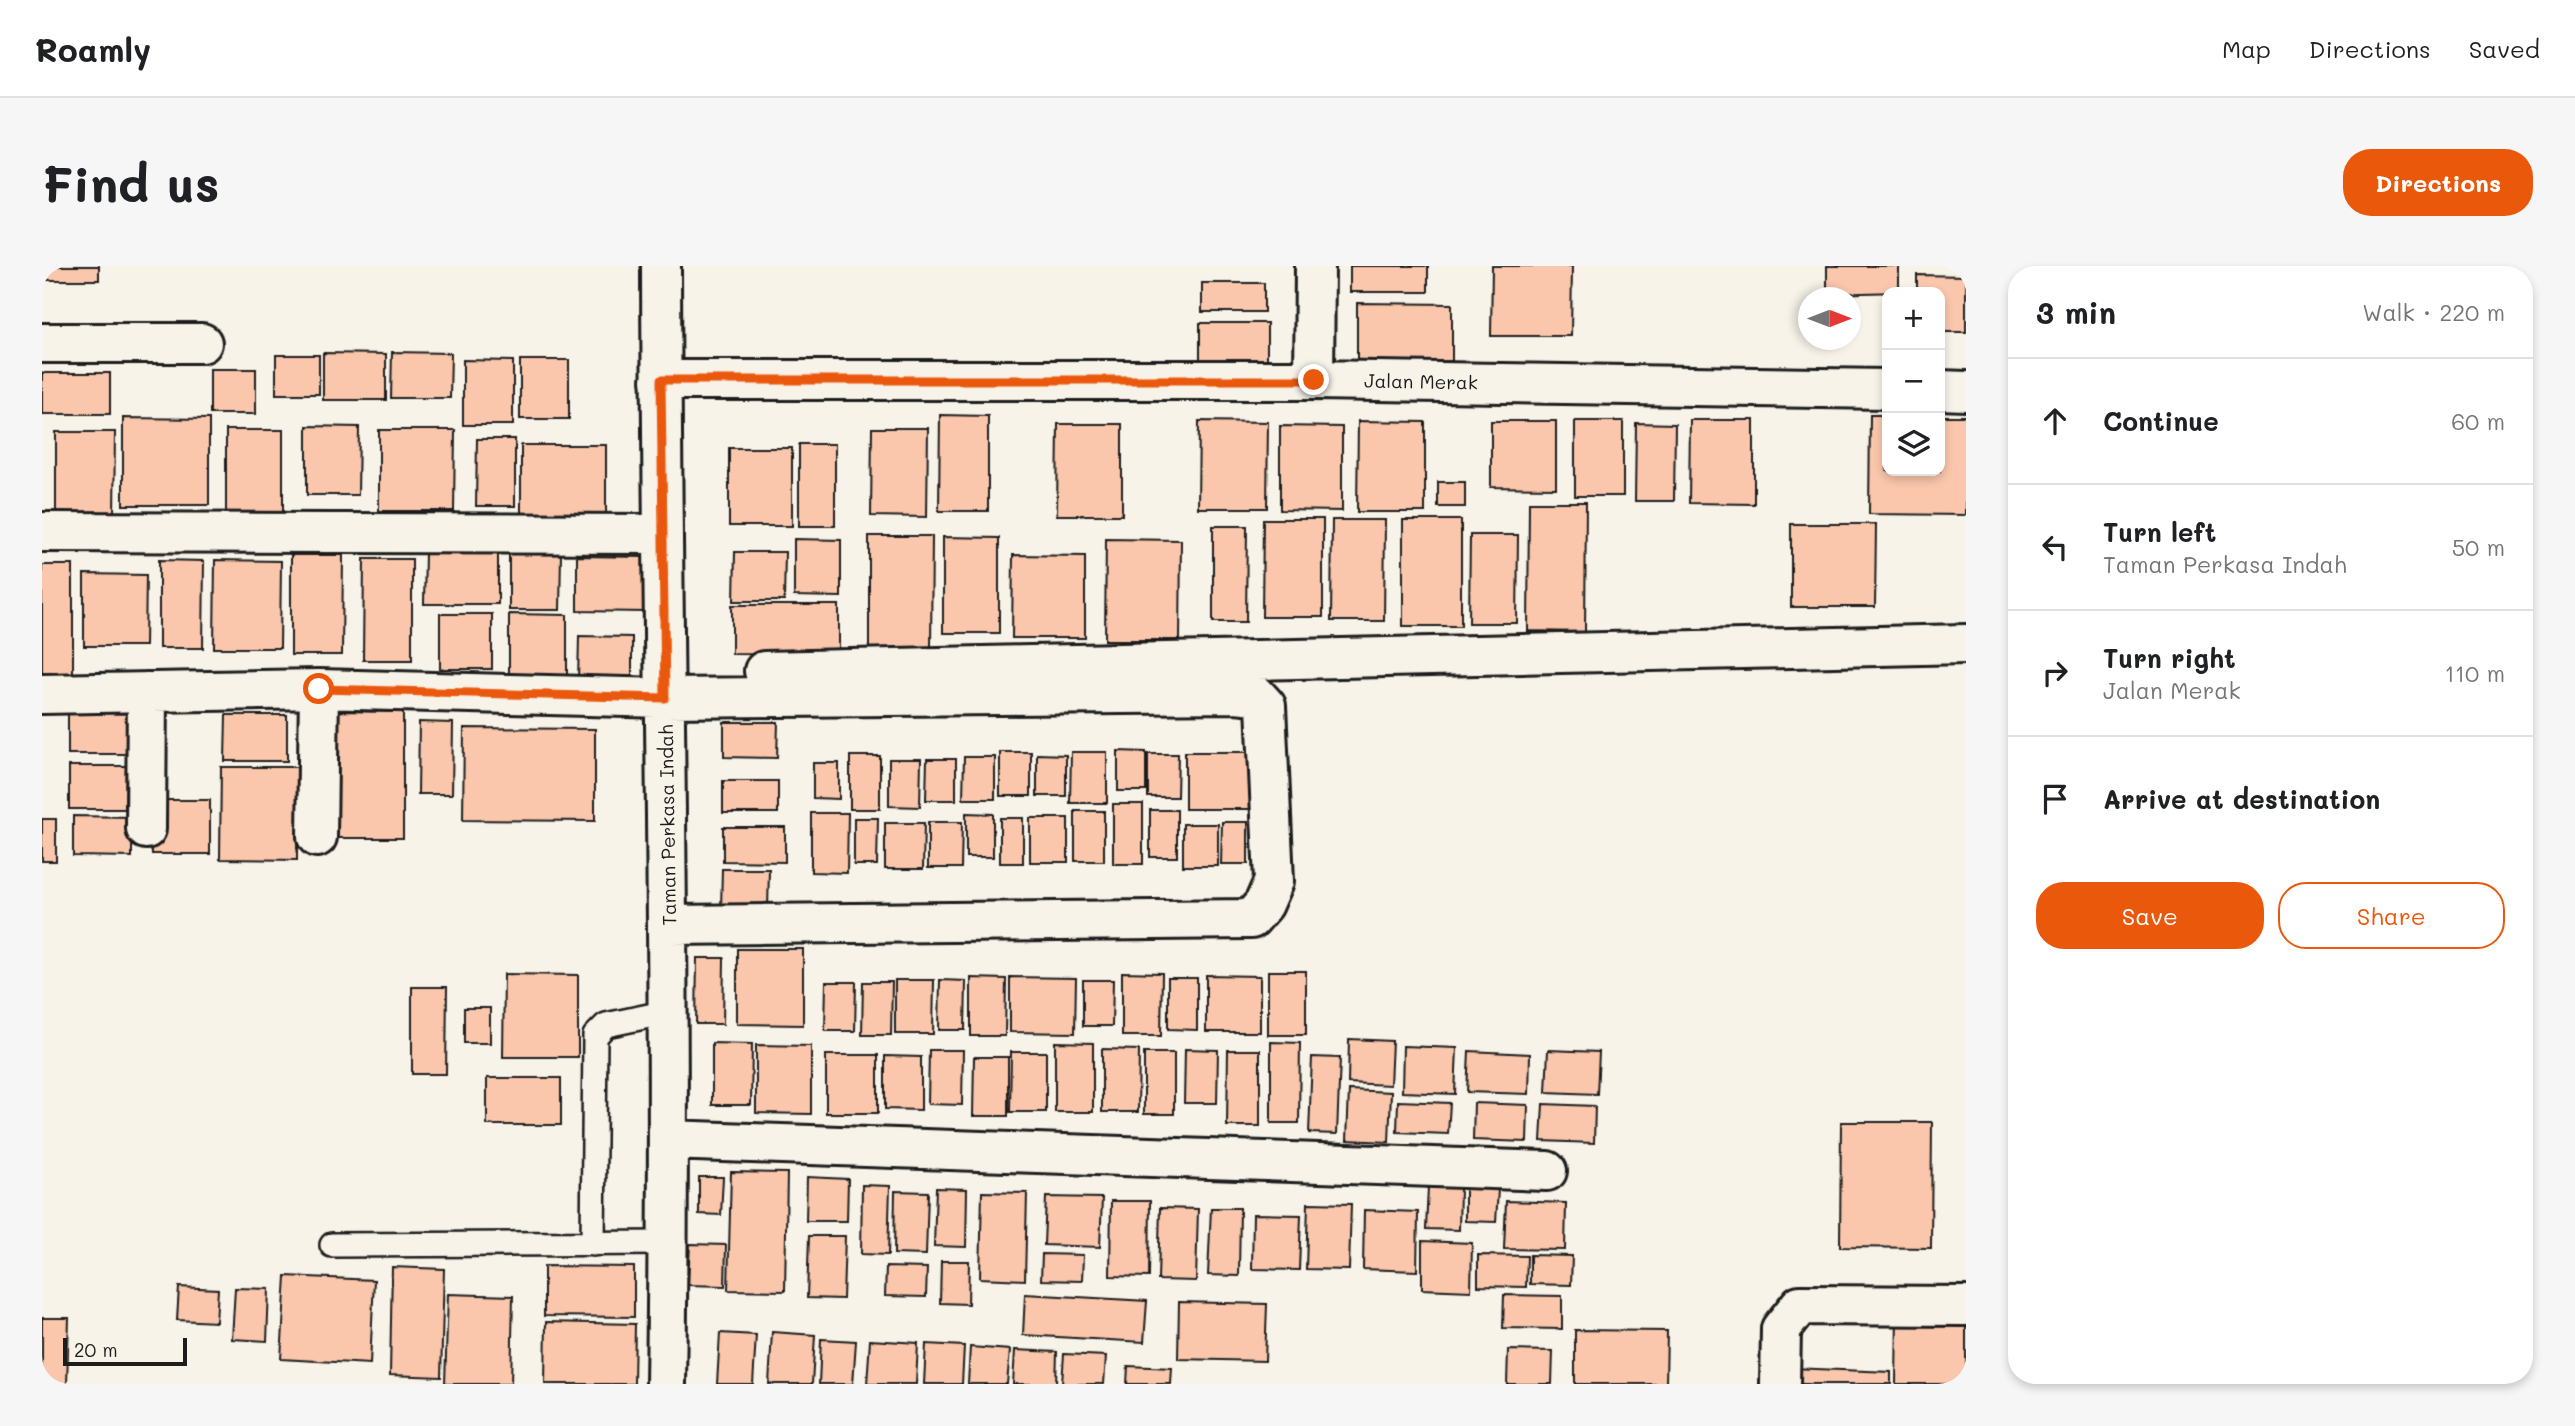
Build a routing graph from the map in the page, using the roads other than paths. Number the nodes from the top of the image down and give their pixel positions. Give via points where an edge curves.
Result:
1 (661, 266) edge
2 (1315, 266) edge
3 (42, 343) edge
4 (202, 343) dead end
5 (661, 380) junction
6 (1314, 380) junction
7 (1882, 389) edge
8 (1945, 390) edge
9 (1966, 391) edge
10 (42, 532) edge
11 (662, 534) junction
12 (1966, 644) edge
13 (664, 686) junction
14 (319, 689) junction
15 (147, 692) junction
16 (42, 694) edge
17 (146, 829) dead end
18 (317, 837) dead end
19 (668, 925) junction
20 (668, 1012) junction
21 (668, 1140) junction
22 (1547, 1171) dead end
23 (668, 1243) junction
24 (593, 1244) junction
25 (332, 1245) dead end
26 (1966, 1306) edge
27 (666, 1384) edge
28 (1780, 1384) edge

1 - 5 street, Taman Perkasa Indah
2 - 6 street
3 - 4 street
5 - 6 street, Jalan Merak
5 - 11 street, Taman Perkasa Indah
6 - 7 street, Jalan Merak
8 - 9 street
10 - 11 street
11 - 13 street, Taman Perkasa Indah
12 - 13 street
13 - 14 street
13 - 19 street, Taman Perkasa Indah
13 - 19 street via 1256,695 1266,706 1274,881 1251,919
14 - 15 street
14 - 18 street
15 - 16 street
15 - 17 street
19 - 20 street, Taman Perkasa Indah
20 - 21 street, Taman Perkasa Indah
20 - 24 lane via 606,1025 596,1036
21 - 22 street
21 - 23 street, Taman Perkasa Indah
23 - 24 lane
23 - 27 street, Taman Perkasa Indah
24 - 25 lane
26 - 28 street via 1800,1305 1781,1329

